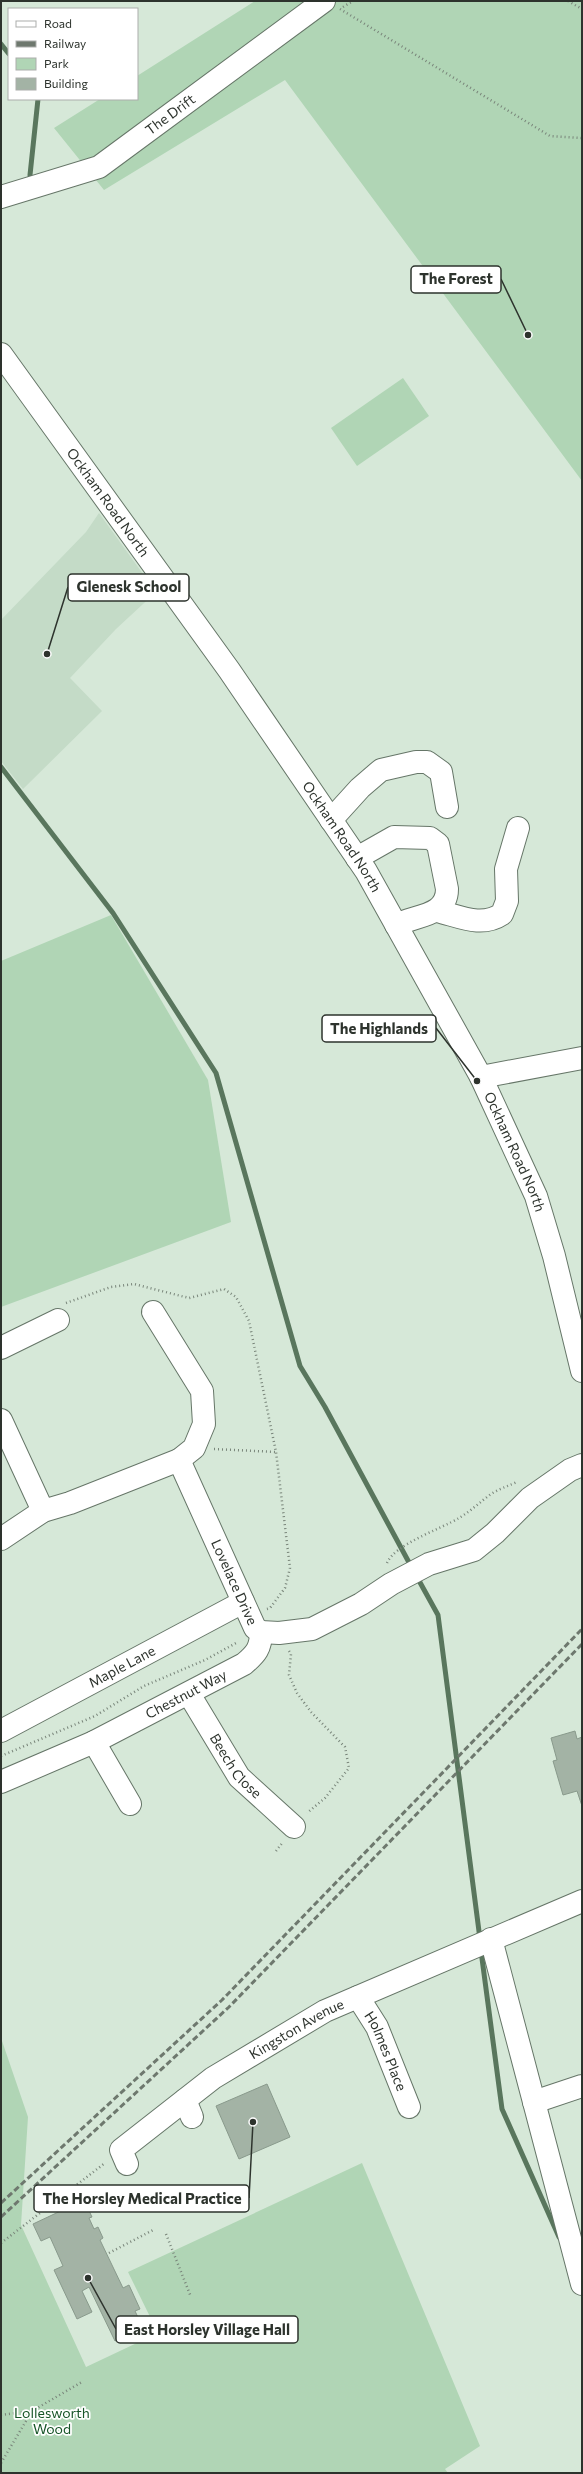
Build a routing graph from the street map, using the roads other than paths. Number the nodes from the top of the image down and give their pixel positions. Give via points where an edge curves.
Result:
1 (332, 5) edge
2 (1, 197) edge
3 (1, 354) edge
4 (448, 807) dead end
5 (331, 820) junction
6 (518, 828) dead end
7 (357, 858) junction
8 (437, 911) junction
9 (396, 925) junction
10 (582, 1058) edge
11 (481, 1077) junction
12 (153, 1312) dead end
13 (58, 1320) dead end
14 (1, 1348) edge
15 (582, 1371) edge
16 (1, 1420) edge
17 (186, 1454) junction
18 (582, 1465) edge
19 (43, 1511) junction
20 (1, 1539) edge
21 (254, 1621) junction
22 (189, 1694) junction
23 (1, 1731) edge
24 (94, 1742) junction
25 (1, 1782) edge
26 (130, 1804) dead end
27 (294, 1827) road end
28 (582, 1902) edge
29 (491, 1939) junction
30 (358, 1997) junction
31 (582, 2086) edge
32 (534, 2102) junction
33 (409, 2106) dead end
34 (124, 2157) road end
35 (582, 2284) edge

1 - 2 street, The Drift via 99,168
3 - 5 street, Ockham Road North via 229,670
4 - 5 street via 441,772 427,762 416,762 381,770 360,788
5 - 7 street, Ockham Road North
6 - 8 street via 506,869 507,901 502,914 495,919 479,921
7 - 8 street via 394,838 434,840 438,844 448,889 448,896
7 - 9 street, Ockham Road North
8 - 9 street
9 - 11 street, Ockham Road North
10 - 11 street
11 - 15 street, Ockham Road North via 536,1196 554,1256
12 - 17 street via 202,1391 204,1424
13 - 14 street
16 - 19 street
17 - 19 street via 70,1503
17 - 21 street, Lovelace Drive via 217,1539
18 - 21 street, Lovelace Drive via 570,1470 530,1498 474,1550 424,1566 361,1604 312,1629
19 - 20 street
21 - 22 street, Chestnut Way via 261,1642 253,1656 244,1664
21 - 23 street, Maple Lane
22 - 24 street, Chestnut Way
22 - 27 street, Beech Close via 239,1777
24 - 25 street, Chestnut Way
24 - 26 street
28 - 29 street, Kingston Avenue
29 - 30 street, Kingston Avenue
29 - 32 street
30 - 33 street, Holmes Place via 377,2028
30 - 34 street, Kingston Avenue via 325,2011 213,2078 188,2108
31 - 32 street
32 - 35 street

